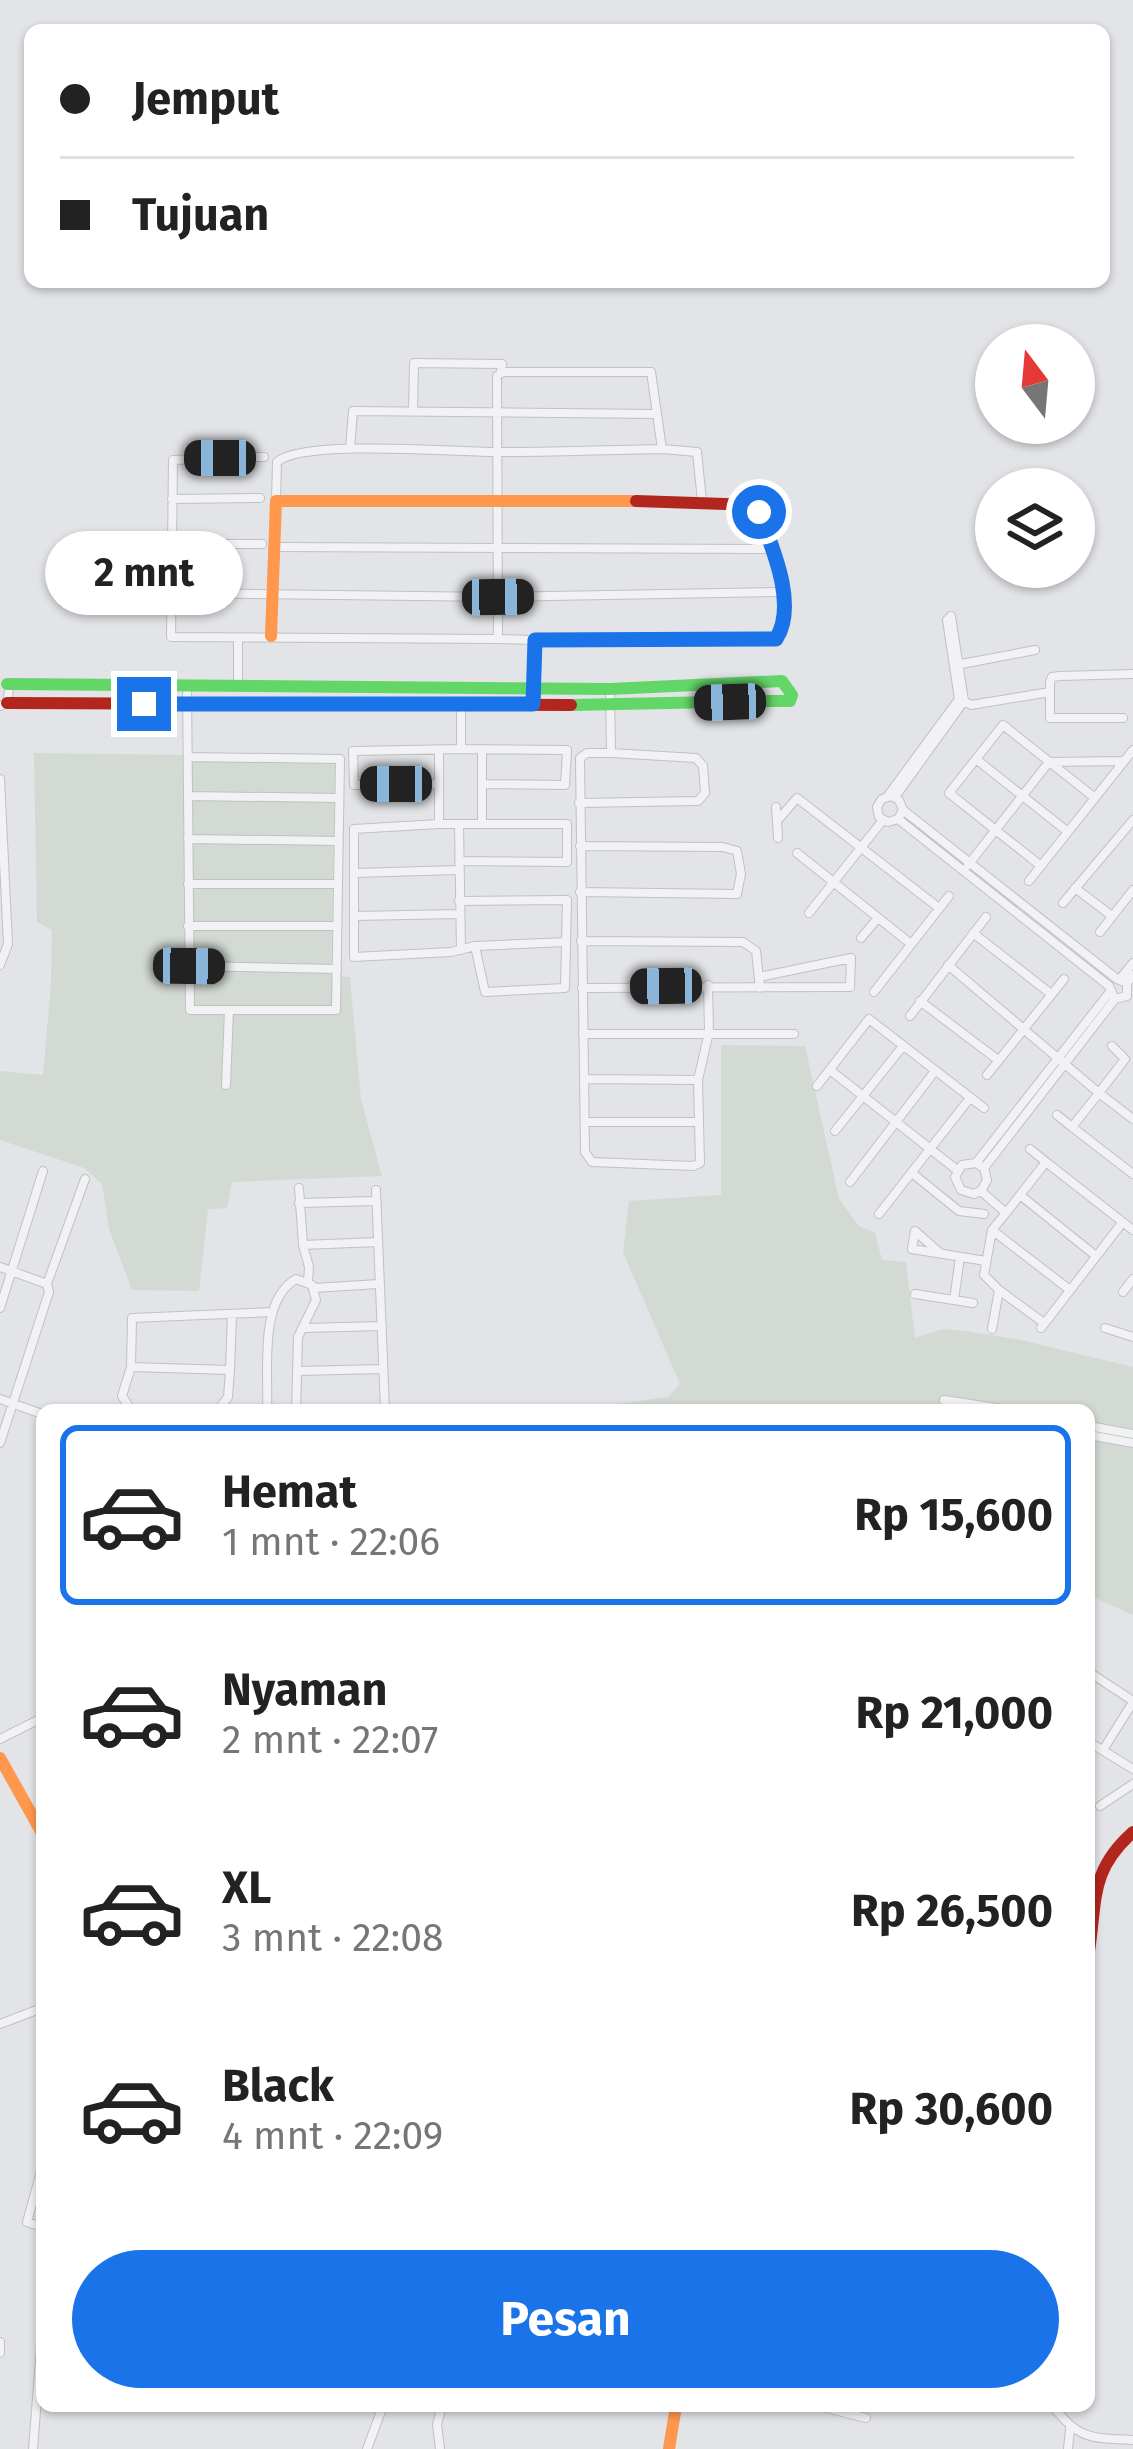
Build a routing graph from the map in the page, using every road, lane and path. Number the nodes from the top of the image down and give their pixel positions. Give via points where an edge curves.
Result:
1 (501, 373) junction
2 (413, 412) junction
3 (496, 412) junction
4 (657, 414) junction
5 (350, 449) junction
6 (662, 449) junction
7 (495, 452) junction
8 (264, 457) dead end
9 (260, 498) dead end
10 (172, 499) junction
11 (276, 501) junction
12 (702, 501) junction
13 (497, 504) junction
14 (172, 544) junction
15 (268, 546) junction
16 (497, 549) junction
17 (772, 549) junction
18 (783, 592) junction
19 (172, 593) junction
20 (273, 595) junction
21 (498, 597) junction
22 (271, 636) junction
23 (238, 639) junction
24 (498, 639) junction
25 (535, 640) junction
26 (1035, 650) dead end
27 (958, 665) junction
28 (1133, 674) edge
29 (242, 684) junction
30 (187, 686) junction
31 (532, 686) junction
32 (610, 689) junction
33 (1050, 692) junction
34 (5, 693) edge
35 (962, 700) junction
36 (248, 703) junction
37 (189, 704) junction
38 (461, 704) junction
39 (533, 704) junction
40 (610, 705) junction
41 (1123, 718) dead end
42 (461, 749) junction
43 (439, 750) junction
44 (482, 750) junction
45 (1133, 750) edge
46 (611, 753) junction
47 (189, 757) junction
48 (976, 759) junction
49 (1124, 761) junction
50 (1049, 762) junction
51 (0, 779) edge
52 (439, 784) junction
53 (482, 784) junction
54 (188, 796) junction
55 (1022, 796) junction
56 (891, 797) junction
57 (1095, 798) junction
58 (340, 799) junction
59 (579, 803) junction
60 (776, 807) dead end
61 (900, 814) junction
62 (883, 820) junction
63 (777, 821) junction
64 (482, 822) junction
65 (1132, 822) edge
66 (439, 824) junction
67 (459, 824) junction
68 (995, 830) junction
69 (1068, 832) junction
70 (778, 838) dead end
71 (188, 839) junction
72 (339, 841) junction
73 (580, 847) junction
74 (861, 848) junction
75 (797, 853) dead end
76 (459, 866) junction
77 (966, 866) junction
78 (1041, 866) junction
79 (355, 873) junction
80 (1030, 881) dead end
81 (834, 882) junction
82 (188, 884) junction
83 (338, 884) junction
84 (1076, 889) junction
85 (1133, 890) edge
86 (580, 892) junction
87 (949, 896) dead end
88 (459, 901) junction
89 (1063, 903) dead end
90 (939, 908) junction
91 (459, 914) junction
92 (809, 914) dead end
93 (355, 916) junction
94 (1112, 916) junction
95 (986, 917) dead end
96 (878, 918) junction
97 (188, 926) junction
98 (337, 926) junction
99 (1100, 932) dead end
100 (973, 933) junction
101 (861, 938) dead end
102 (581, 941) junction
103 (566, 942) junction
104 (911, 944) junction
105 (475, 946) junction
106 (460, 950) junction
107 (1133, 963) edge
108 (0, 965) edge
109 (948, 965) junction
110 (189, 966) junction
111 (337, 969) junction
112 (759, 976) junction
113 (1064, 979) dead end
114 (708, 985) junction
115 (582, 988) junction
116 (760, 988) junction
117 (1122, 988) edge
118 (874, 992) dead end
119 (1051, 994) junction
120 (920, 1001) junction
121 (1133, 1006) edge
122 (229, 1010) junction
123 (910, 1016) dead end
124 (1024, 1028) junction
125 (709, 1032) junction
126 (583, 1034) junction
127 (794, 1034) dead end
128 (903, 1046) junction
129 (1112, 1046) dead end
130 (998, 1060) junction
131 (1061, 1060) junction
132 (1129, 1062) edge
133 (830, 1070) junction
134 (935, 1071) junction
135 (987, 1075) dead end
136 (584, 1079) junction
137 (698, 1080) junction
138 (226, 1085) dead end
139 (817, 1086) dead end
140 (1099, 1093) junction
141 (863, 1096) junction
142 (970, 1098) junction
143 (984, 1108) dead end
144 (1057, 1115) dead end
145 (1133, 1119) edge
146 (585, 1122) junction
147 (699, 1122) junction
148 (896, 1122) junction
149 (1072, 1127) junction
150 (835, 1131) dead end
151 (931, 1149) junction
152 (1030, 1149) dead end
153 (1046, 1162) junction
154 (980, 1165) junction
155 (957, 1170) junction
156 (43, 1171) dead end
157 (912, 1173) junction
158 (1133, 1174) edge
159 (85, 1179) dead end
160 (850, 1182) dead end
161 (299, 1188) dead end
162 (376, 1190) dead end
163 (981, 1191) junction
164 (1020, 1195) junction
165 (375, 1201) junction
166 (298, 1203) junction
167 (1006, 1213) junction
168 (879, 1214) dead end
169 (984, 1214) dead end
170 (1122, 1223) junction
171 (992, 1230) junction
172 (1133, 1230) edge
173 (376, 1242) junction
174 (303, 1245) junction
175 (940, 1253) dead end
176 (1096, 1256) junction
177 (961, 1257) junction
178 (986, 1261) junction
179 (0, 1268) edge
180 (12, 1271) junction
181 (1133, 1279) edge
182 (47, 1284) junction
183 (379, 1284) junction
184 (311, 1285) junction
185 (999, 1290) junction
186 (1070, 1290) junction
187 (1127, 1290) edge
188 (915, 1294) dead end
189 (1010, 1298) junction
190 (954, 1300) junction
191 (973, 1303) dead end
192 (0, 1308) edge
193 (272, 1312) junction
194 (996, 1313) junction
195 (232, 1314) junction
196 (382, 1326) junction
197 (303, 1328) junction
198 (992, 1328) dead end
199 (1105, 1328) dead end
200 (1133, 1336) edge
201 (131, 1367) junction
202 (383, 1369) junction
203 (230, 1370) junction
204 (297, 1372) junction
205 (0, 1399) edge
206 (12, 1403) junction
207 (127, 1404) edge
208 (222, 1404) edge
209 (267, 1404) edge
210 (296, 1404) edge
211 (385, 1404) edge
212 (951, 1404) edge
213 (970, 1404) edge
214 (36, 1412) edge
215 (1095, 1427) edge
216 (1133, 1434) edge
217 (1095, 1436) edge
218 (0, 1443) edge
219 (1133, 1443) edge
220 (1095, 1676) edge
221 (1133, 1702) edge
222 (36, 1721) edge
223 (0, 1738) edge
224 (1095, 1745) edge
225 (1103, 1750) junction
226 (0, 1758) edge
227 (1133, 1769) edge
228 (1133, 1784) edge
229 (1100, 1806) dead end
230 (36, 1822) edge
231 (1133, 1832) edge
232 (1095, 1912) edge
233 (36, 2010) edge
234 (0, 2024) edge
235 (36, 2190) edge
236 (36, 2226) edge
237 (0, 2342) edge
238 (0, 2354) edge
239 (37, 2412) edge
240 (381, 2412) edge
241 (440, 2412) edge
242 (675, 2412) edge
243 (842, 2412) edge
244 (1057, 2412) edge
245 (866, 2418) dead end
246 (1070, 2429) junction
247 (1133, 2440) edge
248 (34, 2449) edge
249 (367, 2449) edge
250 (440, 2449) edge
251 (669, 2449) edge
252 (1068, 2449) edge

1 - 2 street via 502,364 414,363
1 - 3 street
1 - 4 street via 648,370
2 - 3 street
2 - 5 street via 353,412
3 - 4 street
3 - 7 street
4 - 6 street
5 - 7 street
5 - 11 street via 279,459
6 - 7 street
6 - 12 street via 697,452
7 - 13 street
8 - 10 street via 176,458
9 - 10 street
10 - 14 street
11 - 13 street
11 - 15 street
12 - 13 street
12 - 17 street via 753,503
13 - 16 street
14 - 15 street
14 - 19 street
15 - 16 street
15 - 20 street
16 - 17 street
16 - 21 street
17 - 18 street
18 - 21 street
18 - 25 street via 776,639
19 - 20 street
19 - 23 street via 172,638
20 - 21 street
20 - 22 street
21 - 24 street
22 - 23 street
22 - 24 street
23 - 29 street
24 - 25 street
25 - 31 street
26 - 27 street
27 - 27 street via 946,620 951,616
27 - 35 street
28 - 33 street via 1052,677
29 - 30 street
29 - 31 street
29 - 36 street
30 - 34 street
30 - 37 street
31 - 32 street
31 - 39 street
32 - 40 street
32 - 40 street via 782,681 792,695 782,704
33 - 35 street
33 - 41 street via 1054,720
34 - 37 street
35 - 56 street
36 - 37 street
36 - 38 street
37 - 47 street
38 - 39 street
38 - 42 street
39 - 40 street
40 - 46 street
42 - 43 street
42 - 44 street
43 - 52 street
43 - 52 street via 353,751 354,785
44 - 53 street
44 - 53 street via 567,750 565,785
45 - 49 street
46 - 59 street via 580,758
46 - 59 street via 696,758 705,793 698,801
47 - 54 street
47 - 58 street via 340,759
48 - 50 street via 1003,725
48 - 55 street
48 - 68 street via 949,793
49 - 50 street
49 - 57 street
50 - 55 street
50 - 57 street
51 - 108 street via 8,944
52 - 66 street
53 - 64 street
54 - 58 street
54 - 71 street
55 - 68 street
55 - 69 street
56 - 61 street
56 - 62 street via 877,807
57 - 69 street
58 - 72 street
59 - 73 street
60 - 63 street
61 - 62 street
61 - 77 street
62 - 74 street
63 - 70 street
63 - 74 street via 797,799
64 - 67 street
64 - 76 street via 567,824 567,862
65 - 84 street
66 - 67 street
66 - 79 street via 354,830
67 - 76 street
68 - 77 street
68 - 78 street
69 - 78 street
71 - 72 street
71 - 82 street
72 - 83 street
73 - 86 street
73 - 86 street via 732,848 741,859 740,887 728,896
74 - 81 street
74 - 90 street
75 - 81 street
76 - 79 street
76 - 88 street
77 - 117 street
78 - 80 street
79 - 93 street
81 - 92 street
81 - 96 street
82 - 83 street
82 - 97 street
83 - 98 street
84 - 89 street
84 - 94 street
85 - 94 street
86 - 102 street
87 - 90 street
88 - 91 street
88 - 103 street via 567,900
90 - 104 street
91 - 93 street
91 - 106 street
93 - 106 street via 354,957
94 - 99 street
95 - 100 street
96 - 101 street
96 - 104 street
97 - 98 street
97 - 110 street
98 - 111 street
100 - 109 street
100 - 119 street
102 - 112 street via 742,942 756,951
102 - 115 street
103 - 105 street
103 - 105 street via 562,992 485,992
104 - 118 street
105 - 106 street
107 - 117 street
109 - 120 street
109 - 124 street
110 - 111 street
110 - 122 street via 190,1010
111 - 122 street via 336,1010
112 - 116 street
112 - 116 street via 851,958 850,987
113 - 119 street
114 - 115 street
114 - 116 street
114 - 125 street
115 - 126 street
117 - 121 street
117 - 131 street
119 - 124 street
120 - 123 street
120 - 130 street
122 - 138 street
124 - 130 street
124 - 131 street
125 - 126 street
125 - 127 street
125 - 137 street
126 - 136 street
128 - 133 street via 869,1019
128 - 134 street
128 - 141 street
129 - 132 street
130 - 135 street
131 - 140 street
131 - 154 street
132 - 140 street
133 - 139 street
133 - 141 street
134 - 142 street
134 - 148 street
136 - 137 street
136 - 146 street
137 - 147 street
140 - 145 street
140 - 149 street
141 - 148 street
141 - 150 street
142 - 143 street
142 - 151 street
144 - 149 street
146 - 147 street
146 - 147 street via 585,1152 595,1163 693,1166 700,1162
148 - 151 street
148 - 160 street
149 - 158 street
151 - 155 street
151 - 157 street
152 - 153 street
153 - 164 street
153 - 170 street
154 - 155 street
154 - 163 street via 987,1180
155 - 163 street via 961,1190
156 - 180 street
157 - 168 street
157 - 169 street via 959,1211
159 - 182 street
161 - 166 street
162 - 165 street
163 - 167 street
164 - 167 street
164 - 176 street
165 - 166 street
165 - 173 street
166 - 174 street
167 - 171 street
170 - 172 street
170 - 176 street
171 - 178 street
171 - 186 street
173 - 174 street
173 - 183 street
174 - 184 street
175 - 177 street
176 - 186 street
177 - 178 street
177 - 190 street
178 - 185 street via 983,1275
179 - 180 street
180 - 182 street
180 - 192 street
181 - 187 street
182 - 206 street
183 - 184 street
183 - 196 street
184 - 193 street via 290,1282
184 - 197 street via 316,1300
185 - 189 street
185 - 194 street
186 - 189 street via 1042,1326
188 - 190 street
189 - 194 street
190 - 191 street
193 - 195 street
193 - 209 street
194 - 198 street
195 - 201 street via 136,1316
195 - 203 street
196 - 197 street
196 - 202 street
197 - 204 street
199 - 200 street
201 - 203 street
201 - 207 street
202 - 204 street
202 - 211 street
203 - 208 street
204 - 210 street
205 - 206 street
206 - 214 street
206 - 218 street
212 - 213 street via 944,1400
215 - 216 street
217 - 219 street
220 - 221 street
221 - 225 street
222 - 223 street
224 - 225 street
225 - 227 street
226 - 230 street
228 - 229 street
231 - 232 street via 1103,1860
233 - 234 street
235 - 236 street via 27,2222
237 - 238 street
239 - 248 street
240 - 249 street
241 - 250 street
242 - 251 street
243 - 245 street
244 - 246 street
246 - 247 street
246 - 252 street

